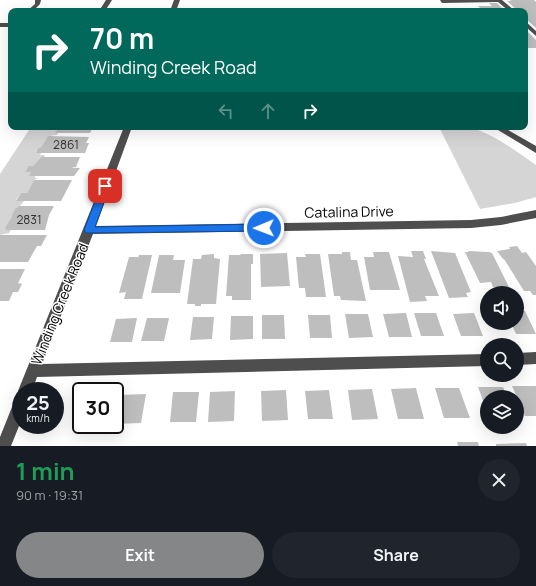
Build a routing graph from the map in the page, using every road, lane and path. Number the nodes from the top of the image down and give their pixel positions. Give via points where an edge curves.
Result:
1 (442, 1) edge
2 (508, 8) edge
3 (528, 26) edge
4 (536, 34) edge
5 (127, 130) edge
6 (502, 130) edge
7 (536, 150) edge
8 (536, 214) edge
9 (89, 230) junction
10 (536, 358) edge
11 (524, 359) edge
12 (480, 360) edge
13 (33, 371) junction
14 (29, 382) edge
15 (12, 425) edge
16 (4, 446) edge

1 - 2 street via 499,0
3 - 4 street
5 - 9 street, Winding Creek Road
6 - 7 street
8 - 9 street, Catalina Drive via 471,224
9 - 13 street, Winding Creek Road
10 - 11 street
12 - 13 street
13 - 14 street, Winding Creek Road
15 - 16 street

